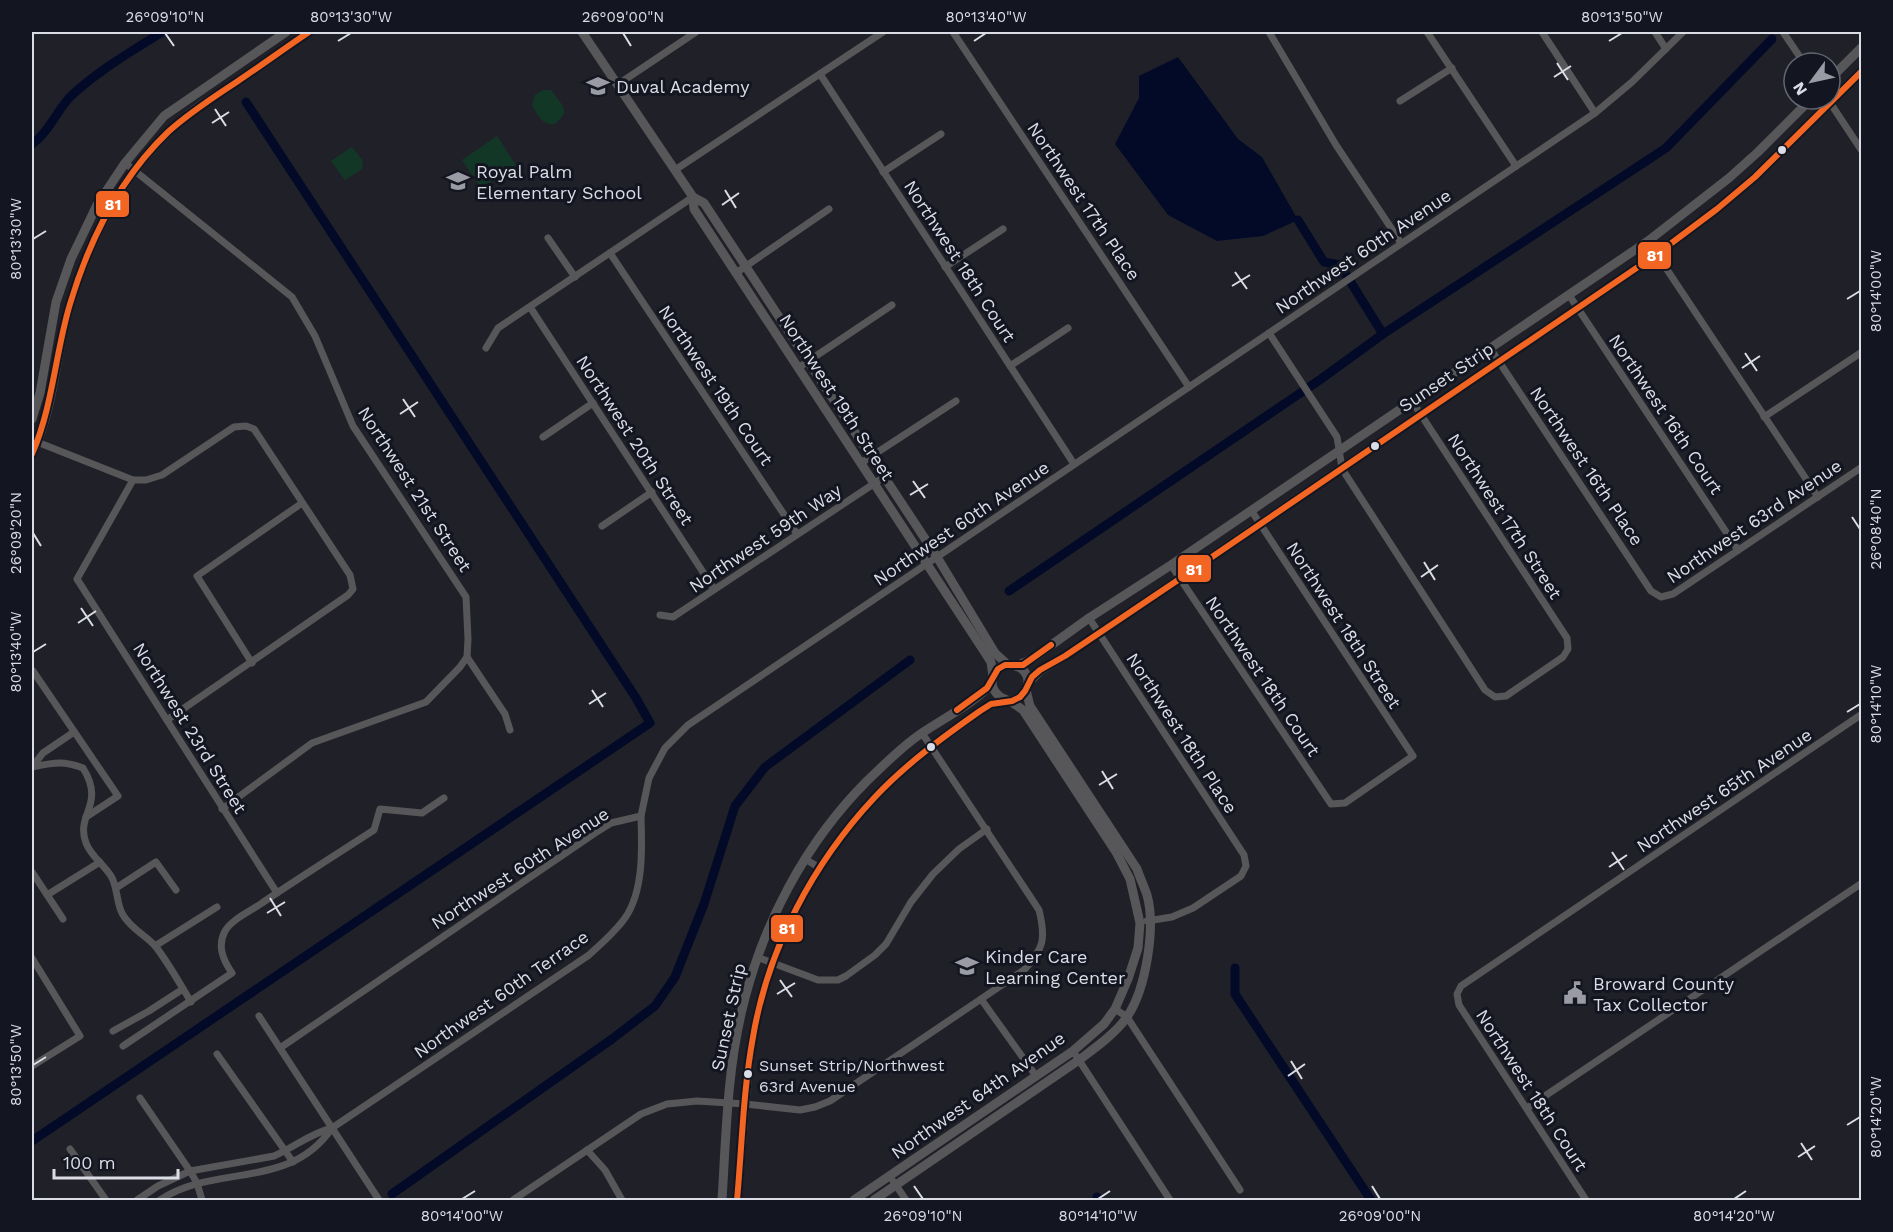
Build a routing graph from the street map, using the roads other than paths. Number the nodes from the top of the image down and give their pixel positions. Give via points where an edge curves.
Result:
1 (286, 32) edge
2 (309, 32) edge
3 (582, 32) edge
4 (696, 32) edge
5 (883, 32) edge
6 (953, 32) edge
7 (1269, 32) edge
8 (1427, 32) edge
9 (1542, 32) edge
10 (1655, 32) edge
11 (1683, 32) edge
12 (1783, 32) edge
13 (1862, 47) edge
14 (1666, 49) junction
15 (1796, 51) edge
16 (1842, 67) edge
17 (1452, 68) junction
18 (1862, 71) edge
19 (820, 74) junction
20 (617, 85) junction
21 (1842, 89) edge
22 (1400, 101) dead end
23 (1799, 111) edge
24 (1820, 111) edge
25 (1836, 111) edge
26 (1595, 113) junction
27 (941, 134) dead end
28 (1774, 136) junction
29 (1786, 148) junction
30 (1862, 151) edge
31 (125, 163) junction
32 (1516, 166) junction
33 (134, 170) junction
34 (675, 170) junction
35 (883, 172) junction
36 (693, 197) junction
37 (829, 209) dead end
38 (1003, 229) dead end
39 (548, 238) dead end
40 (1648, 241) junction
41 (1401, 243) junction
42 (610, 254) junction
43 (1657, 254) junction
44 (744, 266) junction
45 (945, 267) junction
46 (736, 273) junction
47 (575, 277) junction
48 (1569, 295) junction
49 (892, 306) dead end
50 (530, 307) junction
51 (1578, 309) junction
52 (1068, 328) dead end
53 (1269, 333) junction
54 (486, 348) dead end
55 (1490, 348) junction
56 (1862, 352) edge
57 (1499, 361) junction
58 (808, 362) junction
59 (1010, 366) junction
60 (798, 368) junction
61 (1189, 387) junction
62 (956, 401) dead end
63 (1412, 401) junction
64 (593, 403) junction
65 (1420, 414) junction
66 (1764, 417) junction
67 (32, 419) edge
68 (543, 437) dead end
69 (34, 441) edge
70 (1339, 450) junction
71 (32, 454) edge
72 (872, 457) junction
73 (861, 463) junction
74 (1074, 464) junction
75 (1862, 467) edge
76 (1342, 468) junction
77 (884, 477) junction
78 (133, 480) junction
79 (874, 483) junction
80 (652, 492) junction
81 (1818, 497) junction
82 (302, 503) junction
83 (1251, 510) junction
84 (1260, 524) junction
85 (602, 526) dead end
86 (797, 534) junction
87 (1738, 550) junction
88 (937, 557) junction
89 (928, 564) junction
90 (1171, 565) junction
91 (1180, 578) junction
92 (714, 589) junction
93 (1661, 597) joint
94 (660, 615) dead end
95 (1089, 618) junction
96 (1098, 633) junction
97 (467, 657) junction
98 (252, 663) junction
99 (1012, 666) junction
100 (32, 672) edge
101 (992, 679) junction
102 (1027, 686) junction
103 (1008, 700) junction
104 (1862, 714) edge
105 (167, 720) junction
106 (510, 730) dead end
107 (74, 732) junction
108 (921, 733) junction
109 (930, 746) junction
110 (32, 767) edge
111 (444, 798) dead end
112 (1331, 804) joint
113 (222, 809) junction
114 (641, 816) junction
115 (86, 817) junction
116 (987, 829) junction
117 (805, 859) junction
118 (100, 862) junction
119 (820, 868) junction
120 (32, 872) edge
121 (1862, 883) edge
122 (116, 888) junction
123 (176, 891) dead end
124 (277, 893) junction
125 (47, 895) junction
126 (217, 907) dead end
127 (63, 919) dead end
128 (1145, 922) junction
129 (155, 946) junction
130 (757, 957) junction
131 (32, 958) edge
132 (772, 962) junction
133 (183, 990) junction
134 (1457, 994) joint
135 (981, 999) junction
136 (191, 1002) junction
137 (1115, 1009) junction
138 (259, 1016) dead end
139 (1127, 1017) junction
140 (113, 1031) dead end
141 (123, 1046) dead end
142 (280, 1048) junction
143 (1073, 1051) junction
144 (217, 1054) dead end
145 (1079, 1060) junction
146 (32, 1066) edge
147 (1036, 1076) junction
148 (140, 1098) dead end
149 (728, 1102) junction
150 (745, 1104) junction
151 (1527, 1108) junction
152 (332, 1128) junction
153 (70, 1149) dead end
154 (586, 1150) junction
155 (285, 1151) junction
156 (293, 1162) junction
157 (190, 1171) junction
158 (890, 1177) junction
159 (197, 1183) junction
160 (896, 1186) junction
161 (1240, 1190) dead end
162 (106, 1200) edge
163 (137, 1200) edge
164 (160, 1200) edge
165 (202, 1200) edge
166 (379, 1200) edge
167 (513, 1200) edge
168 (622, 1200) edge
169 (722, 1200) edge
170 (737, 1200) edge
171 (854, 1200) edge
172 (874, 1200) edge
173 (906, 1200) edge
174 (1170, 1200) edge
175 (1586, 1200) edge

1 - 31 street via 164,116
2 - 33 street via 188,115
3 - 20 street, Northwest 19th Street
4 - 20 street
5 - 19 street
6 - 61 street, Northwest 17th Place
7 - 41 street via 1335,145
8 - 17 street
9 - 26 street
10 - 14 street
11 - 14 street, Northwest 60th Avenue
12 - 15 street
13 - 16 street
14 - 26 street, Northwest 60th Avenue
17 - 22 street
17 - 32 street
18 - 21 street, Sunset Strip
19 - 34 street
19 - 35 street, Northwest 18th Court
20 - 34 street, Northwest 19th Street
23 - 28 street, Sunset Strip
24 - 29 street, Sunset Strip
25 - 30 street
26 - 32 street, Northwest 60th Avenue
27 - 35 street
28 - 29 street
28 - 40 street, Sunset Strip
29 - 43 street, Sunset Strip via 1717,209
31 - 33 street, Northwest 21st Street
31 - 67 street via 97,205 70,259 56,302
32 - 41 street, Northwest 60th Avenue
33 - 69 street via 88,252 69,306 48,409
33 - 97 street, Northwest 21st Street via 292,297 315,336 354,426 466,597
34 - 36 street, Northwest 19th Street
35 - 45 street, Northwest 18th Court
36 - 42 street
36 - 44 street, Northwest 19th Street via 704,203
36 - 46 street, Northwest 19th Street via 693,209
37 - 44 street
38 - 45 street
39 - 47 street
40 - 43 street
40 - 48 street, Sunset Strip
41 - 53 street, Northwest 60th Avenue
42 - 47 street
42 - 86 street, Northwest 19th Court
43 - 51 street, Sunset Strip
43 - 66 street
44 - 46 street
44 - 58 street, Northwest 19th Street
45 - 59 street, Northwest 18th Court
46 - 60 street, Northwest 19th Street
47 - 50 street
48 - 51 street, Northwest 16th Court
48 - 55 street, Sunset Strip
49 - 58 street
50 - 54 street via 498,328
50 - 64 street, Northwest 20th Street
51 - 57 street, Sunset Strip
51 - 87 street, Northwest 16th Court
52 - 59 street
53 - 61 street, Northwest 60th Avenue
53 - 70 street via 1337,437
55 - 57 street, Northwest 16th Place
55 - 63 street, Sunset Strip
56 - 66 street
57 - 65 street, Sunset Strip
57 - 93 street, Northwest 16th Place via 1651,591
58 - 60 street
58 - 72 street, Northwest 19th Street
59 - 74 street, Northwest 18th Court
60 - 73 street, Northwest 19th Street
61 - 74 street, Northwest 60th Avenue
62 - 72 street
63 - 65 street, Northwest 17th Street
63 - 70 street, Sunset Strip
64 - 68 street
64 - 80 street, Northwest 20th Street
65 - 76 street, Sunset Strip
65 - 76 street, Northwest 17th Street via 1567,638 1568,649 1563,657 1506,696 1495,697 1485,690
66 - 81 street
69 - 71 street
69 - 78 street
70 - 76 street
70 - 83 street, Sunset Strip
72 - 73 street
72 - 77 street, Northwest 19th Street
73 - 79 street, Northwest 19th Street
74 - 88 street, Northwest 60th Avenue
75 - 81 street, Northwest 63rd Avenue
76 - 84 street, Sunset Strip
77 - 79 street, Northwest 59th Way
77 - 88 street, Northwest 19th Street
78 - 82 street via 162,475 234,427 246,426 254,429
78 - 105 street, Northwest 23rd Street via 77,579
79 - 86 street, Northwest 59th Way
79 - 89 street, Northwest 19th Street
80 - 85 street
80 - 92 street, Northwest 20th Street
81 - 87 street, Northwest 63rd Avenue
82 - 98 street via 350,575 353,589
82 - 98 street via 197,576
83 - 84 street, Northwest 18th Street
83 - 90 street, Sunset Strip
84 - 91 street, Sunset Strip
84 - 112 street, Northwest 18th Street via 1413,756 1345,803
86 - 92 street, Northwest 59th Way
87 - 93 street, Northwest 63rd Avenue via 1673,594
88 - 89 street, Northwest 60th Avenue
88 - 99 street, Northwest 19th Street via 995,652
89 - 101 street, Northwest 19th Street via 991,662
89 - 114 street, Northwest 60th Avenue via 688,725 665,748 649,778
90 - 91 street, Northwest 18th Court
90 - 95 street, Sunset Strip
91 - 96 street, Sunset Strip
91 - 112 street, Northwest 18th Court
92 - 94 street, Northwest 59th Way via 673,616
95 - 96 street, Northwest 18th Place
95 - 99 street, Sunset Strip via 1032,659
96 - 102 street, Sunset Strip via 1040,670
96 - 128 street, Northwest 18th Place via 1244,855 1241,876 1193,908
97 - 106 street via 505,714
97 - 113 street via 426,702 312,743
98 - 105 street
99 - 101 street via 998,669
99 - 102 street via 1026,674
100 - 107 street
101 - 103 street via 995,693
101 - 108 street, Sunset Strip via 981,694
102 - 103 street via 1017,699
102 - 128 street via 1030,706 1137,869 1147,897
103 - 109 street, Sunset Strip via 986,707
103 - 128 street via 1023,711 1116,852
104 - 134 street, Northwest 65th Avenue via 1461,986
105 - 113 street, Northwest 23rd Street
107 - 110 street via 43,753
107 - 115 street via 118,796
108 - 109 street
108 - 117 street, Sunset Strip via 866,782
109 - 116 street
109 - 119 street, Sunset Strip via 861,812
110 - 115 street via 57,762 83,768 93,787
111 - 124 street via 422,813 380,809 374,830
113 - 124 street, Northwest 23rd Street
114 - 142 street, Northwest 60th Avenue via 611,823 596,832
114 - 152 street, Northwest 60th Terrace via 643,853 637,890 627,916 609,938
115 - 118 street via 86,843
116 - 132 street via 933,874 886,944 846,976 818,980
116 - 135 street via 1039,910 1044,930 1035,959
117 - 119 street
117 - 130 street, Sunset Strip
118 - 122 street
118 - 125 street
119 - 132 street, Sunset Strip
120 - 125 street
121 - 151 street
122 - 123 street via 156,862
122 - 129 street via 122,915
124 - 136 street via 226,928 221,948 232,973
125 - 127 street
126 - 129 street
128 - 137 street
128 - 139 street via 1146,966
129 - 133 street
130 - 132 street
130 - 149 street, Sunset Strip via 742,1010
131 - 146 street via 80,1035
132 - 150 street, Sunset Strip via 752,1041
133 - 136 street
133 - 140 street
134 - 151 street, Northwest 18th Court via 1459,1005
135 - 147 street
135 - 150 street via 830,1101 800,1110
136 - 141 street
137 - 139 street
137 - 143 street, Northwest 64th Avenue
138 - 142 street
139 - 145 street, Northwest 64th Avenue
139 - 161 street
142 - 152 street
143 - 145 street
143 - 147 street, Northwest 64th Avenue
144 - 155 street
145 - 160 street, Northwest 64th Avenue
145 - 174 street
147 - 158 street, Northwest 64th Avenue
148 - 157 street
149 - 150 street
149 - 154 street via 667,1104 641,1114
149 - 169 street, Sunset Strip
150 - 170 street, Sunset Strip
151 - 175 street, Northwest 18th Court
152 - 155 street, Northwest 60th Terrace
152 - 156 street, Northwest 60th Terrace via 322,1142
152 - 166 street
153 - 162 street
154 - 167 street
154 - 168 street via 605,1170
155 - 156 street
155 - 157 street, Northwest 60th Terrace
156 - 159 street, Northwest 60th Terrace via 265,1172
157 - 159 street
157 - 163 street, Northwest 60th Terrace
158 - 160 street
158 - 171 street, Northwest 64th Avenue
159 - 164 street, Northwest 60th Terrace
159 - 165 street
160 - 172 street, Northwest 64th Avenue
160 - 173 street

